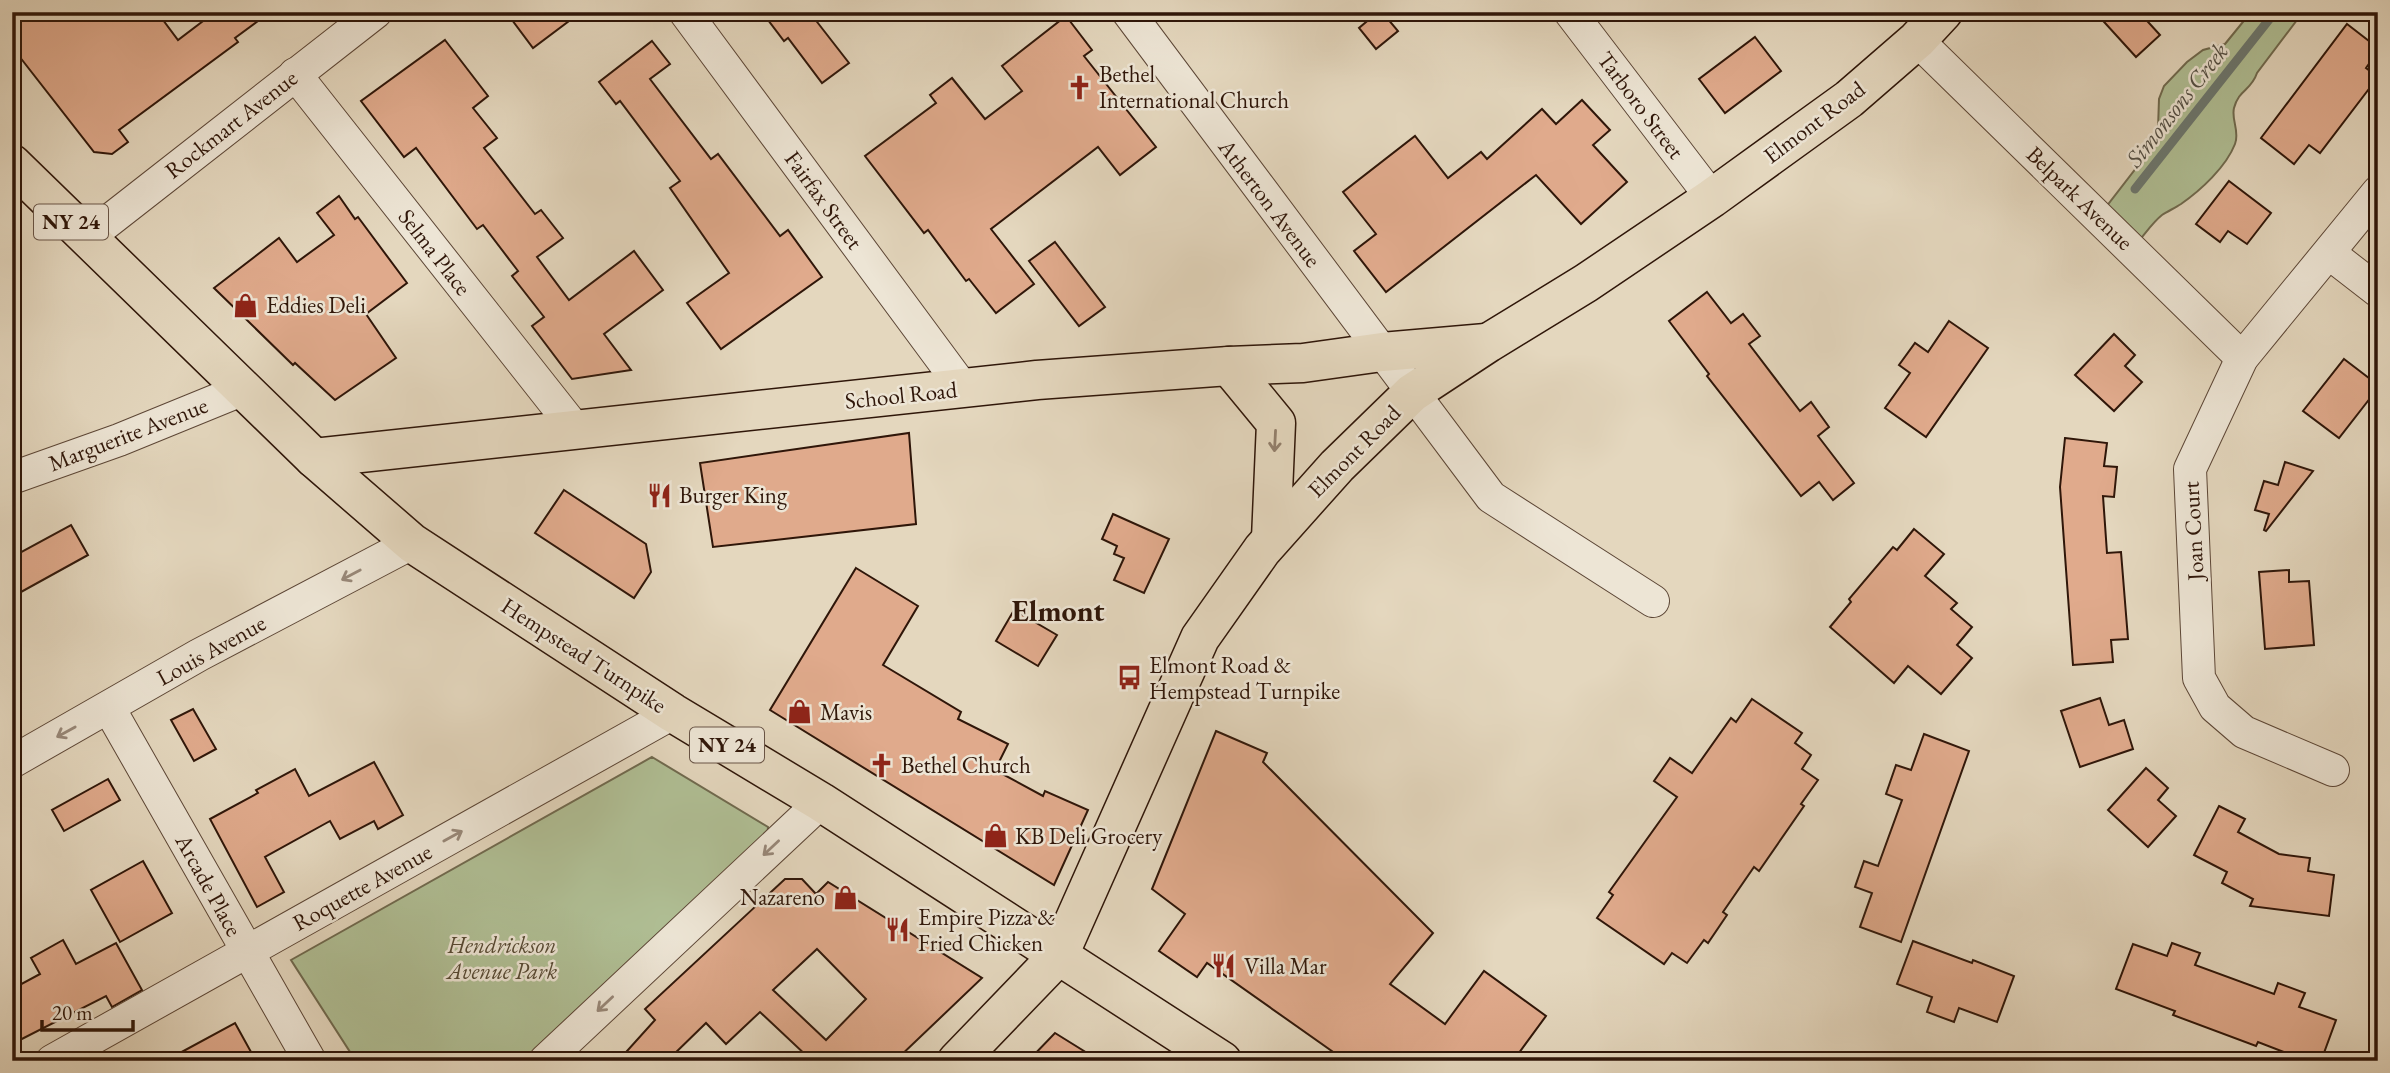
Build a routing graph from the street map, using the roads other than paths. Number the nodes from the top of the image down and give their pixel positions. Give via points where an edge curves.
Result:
1 (376, 12) edge
2 (685, 12) edge
3 (1128, 12) edge
4 (1570, 12) edge
5 (1943, 12) edge
6 (1917, 40) junction
7 (295, 74) junction
8 (12, 164) edge
9 (2378, 192) edge
10 (1712, 198) junction
11 (87, 238) junction
12 (2329, 253) junction
13 (2378, 291) edge
14 (1488, 343) junction
15 (1382, 352) junction
16 (2242, 358) junction
17 (1229, 366) junction
18 (963, 388) junction
19 (244, 389) junction
20 (1412, 393) junction
21 (576, 430) junction
22 (314, 458) junction
23 (12, 478) edge
24 (1271, 539) junction
25 (412, 543) junction
26 (1653, 601) dead end
27 (109, 708) junction
28 (673, 713) junction
29 (12, 762) edge
30 (2333, 770) dead end
31 (821, 802) junction
32 (247, 952) junction
33 (1059, 955) junction
34 (52, 1061) edge
35 (310, 1061) edge
36 (545, 1061) edge
37 (957, 1061) edge
38 (1222, 1061) edge

1 - 7 street, Rockmart Avenue
2 - 18 street, Fairfax Street
3 - 15 street, Atherton Avenue
4 - 10 street, Tarboro Street
5 - 6 main road, Elmont Road
6 - 10 main road, Elmont Road via 1849,99
6 - 16 street, Belpark Avenue
7 - 11 street, Rockmart Avenue
7 - 21 street, Selma Place
8 - 11 main road, Hempstead Turnpike / NY 24
9 - 12 street, Joan Court
10 - 14 main road, Elmont Road
11 - 19 main road, Hempstead Turnpike / NY 24
12 - 13 street
12 - 16 street, Joan Court
14 - 15 main road, School Road
14 - 20 main road, Elmont Road
15 - 17 main road, School Road via 1303,363
15 - 20 street, Atherton Avenue
16 - 30 street, Joan Court via 2190,469 2199,678 2215,707 2244,732
17 - 18 main road, School Road
17 -> 24 main road via 1276,423
18 - 21 main road, School Road
19 - 22 main road, Hempstead Turnpike / NY 24
19 - 23 street, Marguerite Avenue
20 - 24 main road, Elmont Road
20 - 26 street, Atherton Avenue via 1491,497
21 - 22 main road, School Road
22 - 25 main road, Hempstead Turnpike / NY 24
24 - 33 main road, Elmont Road via 1200,638
25 -> 27 street, Louis Avenue via 199,655
25 - 28 main road, Hempstead Turnpike / NY 24
27 -> 29 street, Louis Avenue
27 - 32 street, Arcade Place
28 - 31 main road, Hempstead Turnpike / NY 24
32 -> 28 street, Roquette Avenue
31 - 33 main road, Hempstead Turnpike / NY 24
31 -> 36 street
32 - 34 street, Roquette Avenue
32 - 35 street, Arcade Place
33 - 37 main road, Elmont Road
33 - 38 main road, Hempstead Turnpike / NY 24

